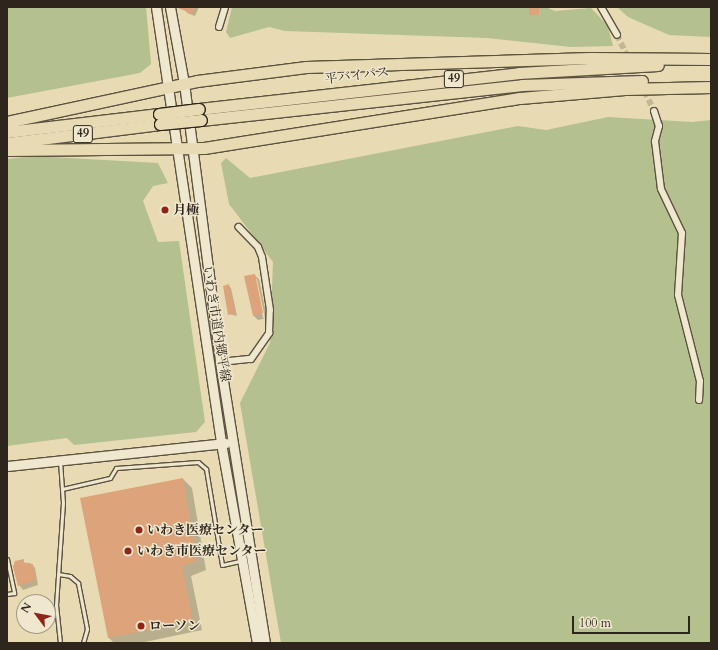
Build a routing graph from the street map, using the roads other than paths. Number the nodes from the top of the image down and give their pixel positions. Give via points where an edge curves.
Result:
1 (156, 7) edge
2 (170, 7) edge
3 (225, 7) edge
4 (601, 7) edge
5 (219, 27) dead end
6 (617, 35) tunnel mouth
7 (711, 59) edge
8 (711, 65) edge
9 (711, 83) edge
10 (184, 84) junction
11 (166, 87) junction
12 (711, 87) edge
13 (654, 111) tunnel mouth
14 (159, 119) junction
15 (7, 122) edge
16 (7, 132) edge
17 (7, 143) edge
18 (175, 149) junction
19 (190, 149) junction
20 (7, 150) edge
21 (239, 227) dead end
22 (220, 362) junction
23 (699, 400) dead end
24 (232, 442) junction
25 (221, 444) junction
26 (60, 460) junction
27 (7, 466) edge
28 (62, 489) junction
29 (7, 559) edge
30 (244, 561) junction
31 (58, 574) junction
32 (7, 594) edge
33 (60, 643) edge
34 (83, 643) edge
35 (257, 643) edge
36 (265, 643) edge

1 - 11 street, いわき市道内郷平線
2 - 10 street, いわき市道内郷平線
3 - 5 street
4 - 6 street
7 - 10 highway via 590,58 358,64
8 - 14 highway, 平バイパス / 49, bridge via 519,73 199,109
9 - 14 highway, 平バイパス / 49, bridge via 522,85 201,120
10 - 11 highway
10 - 19 street, いわき市道内郷平線
11 - 15 highway
11 - 18 street, いわき市道内郷平線
12 - 19 highway via 626,89 520,98 258,142
13 - 23 street via 659,126 655,141 661,189 682,233 678,295 700,381
14 - 16 highway, 平バイパス / 49
14 - 17 highway, 平バイパス / 49
18 - 19 highway
18 - 20 highway
18 - 25 street, いわき市道内郷平線
19 - 22 street, いわき市道内郷平線
21 - 22 street via 258,247 262,257 270,310 269,333 251,360
22 - 24 street, いわき市道内郷平線
24 - 25 street
24 - 36 street, いわき市道内郷平線
25 - 26 street
25 - 30 street, いわき市道内郷平線
26 - 27 street
26 - 28 lane
28 - 30 lane via 110,478 116,468 198,462 206,469 222,565
28 - 31 lane
29 - 32 lane via 14,594
30 - 35 street, いわき市道内郷平線
31 - 33 lane
31 - 34 lane via 70,576 78,583 87,629

